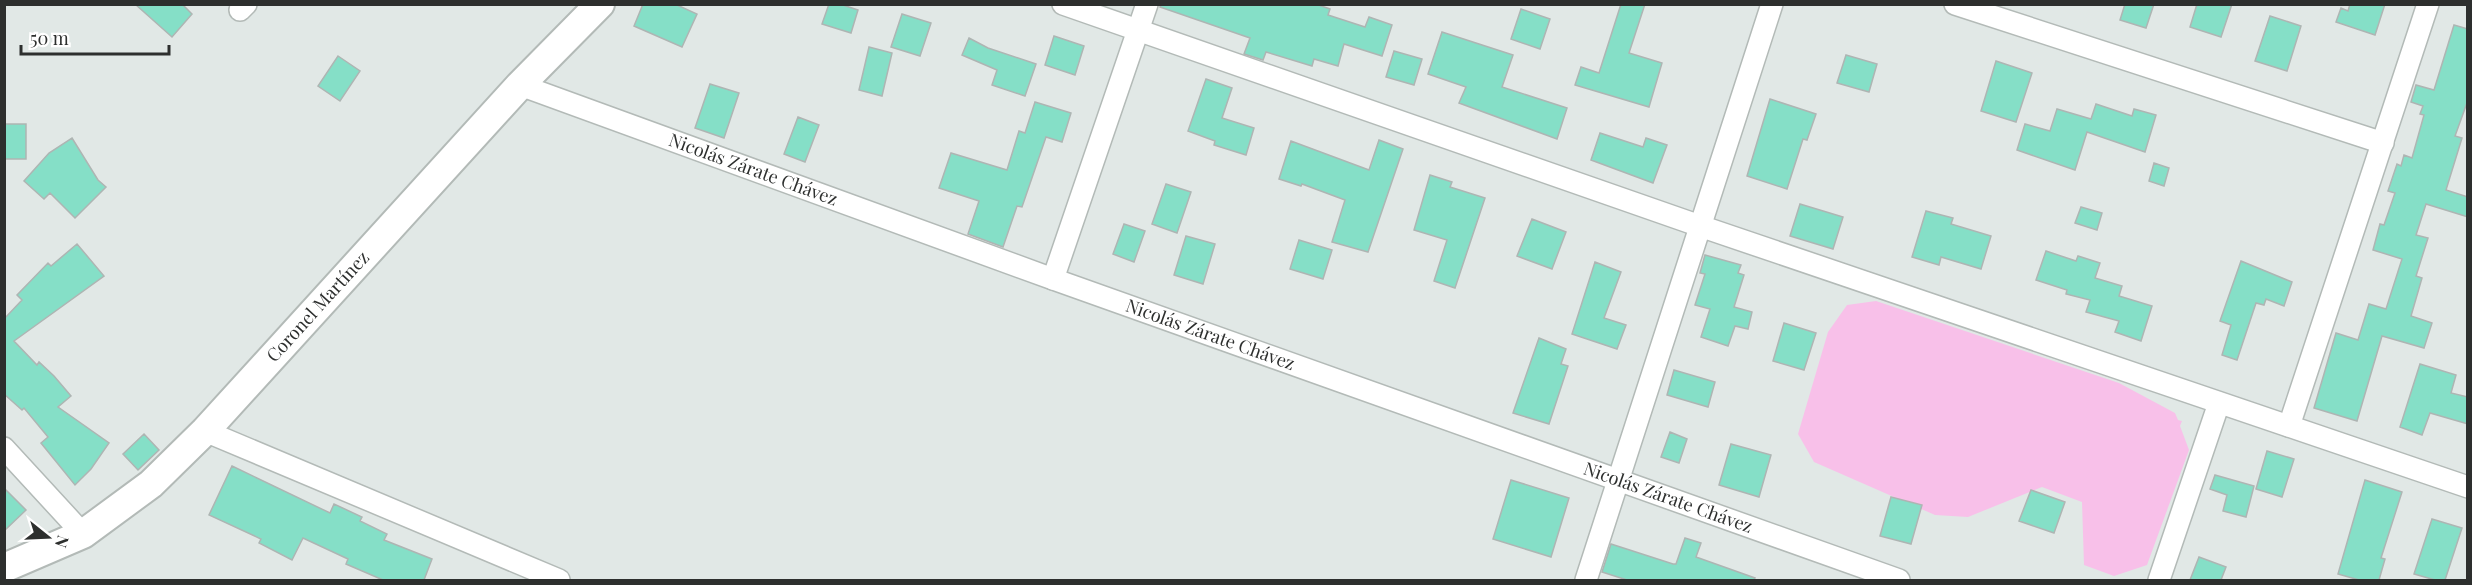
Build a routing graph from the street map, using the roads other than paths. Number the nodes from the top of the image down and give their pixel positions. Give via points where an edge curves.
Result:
1 (600, 4) edge
2 (1063, 4) edge
3 (1147, 4) edge
4 (1772, 4) edge
5 (1955, 4) edge
6 (2428, 4) edge
7 (1138, 31) junction
8 (520, 86) junction
9 (2383, 143) junction
10 (1700, 226) junction
11 (1053, 279) junction
12 (2219, 402) junction
13 (2289, 426) junction
14 (205, 431) junction
15 (4, 448) edge
16 (1619, 480) junction
17 (2468, 487) edge
18 (83, 534) junction
19 (4, 568) edge
20 (559, 580) edge
21 (1587, 580) edge
22 (1899, 580) edge
23 (2159, 580) edge

1 - 8 main road, Coronel Martínez
2 - 7 street
3 - 7 street
4 - 10 street
5 - 9 street
6 - 9 street
7 - 10 street
7 - 11 street
8 - 11 street, Nicolás Zárate Chávez
8 - 14 main road, Coronel Martínez
9 - 13 street
10 - 12 street
10 - 16 street
11 - 16 street, Nicolás Zárate Chávez
12 - 13 street
12 - 23 street
13 - 17 street
14 - 18 main road, Coronel Martínez via 151,484
14 - 20 street
15 - 18 street
16 - 21 street
16 - 22 street, Nicolás Zárate Chávez
18 - 19 main road, Coronel Martínez

